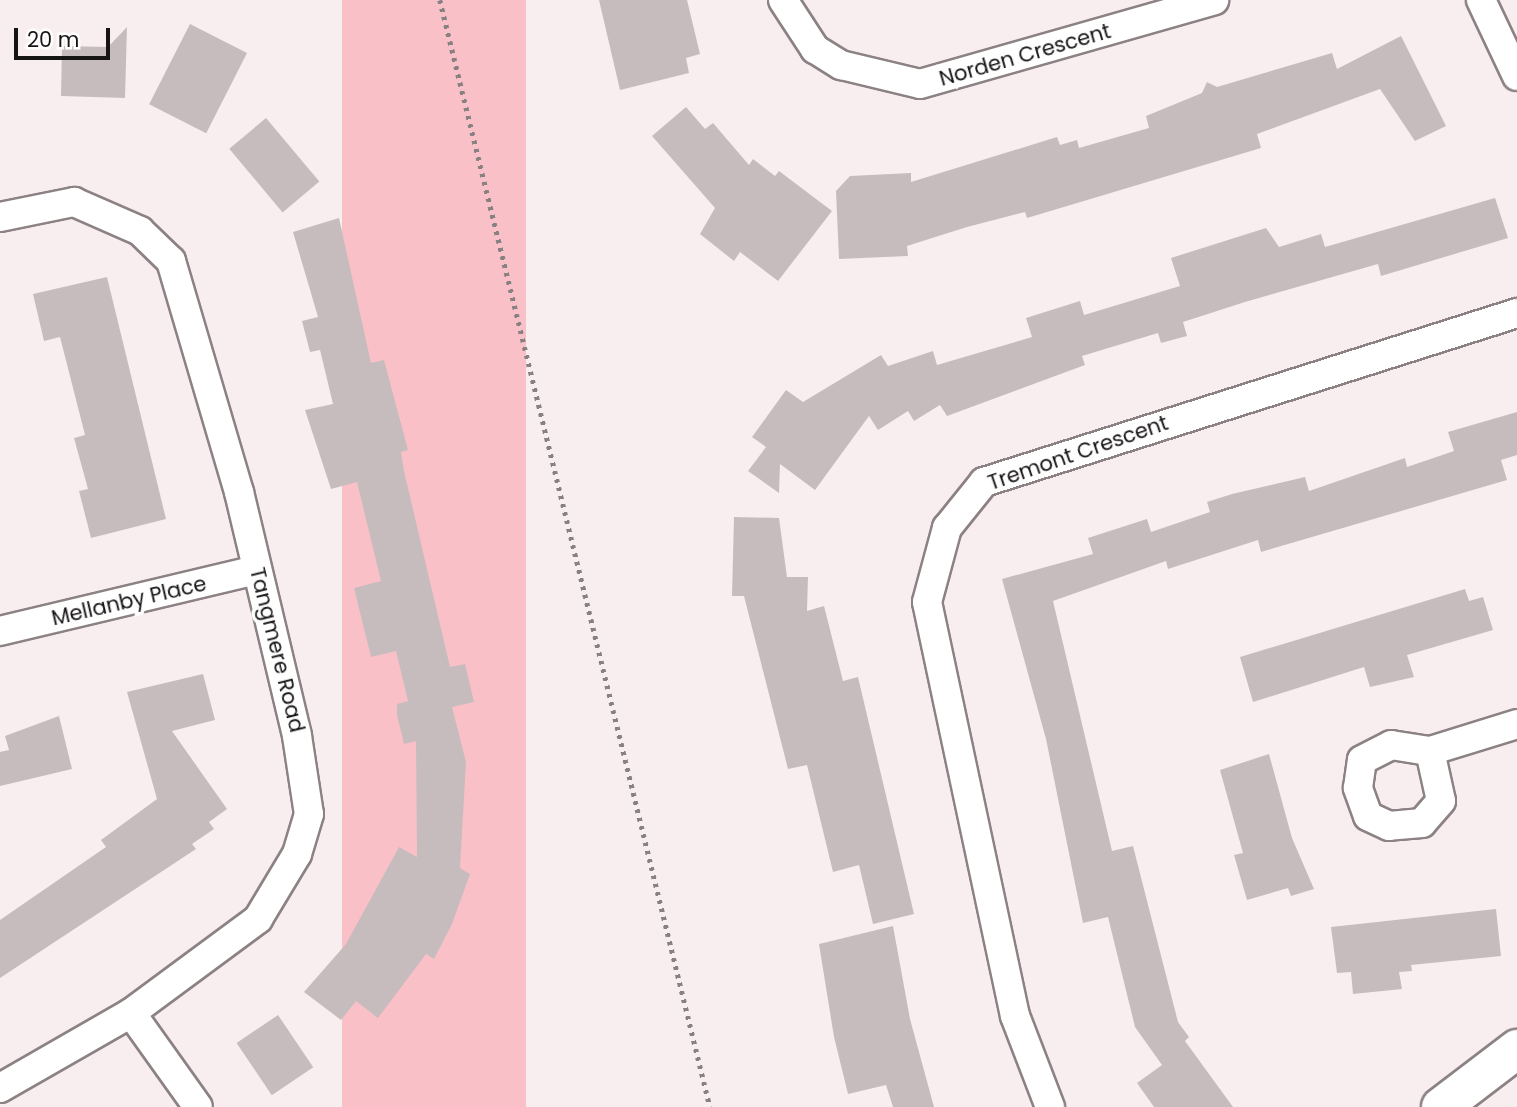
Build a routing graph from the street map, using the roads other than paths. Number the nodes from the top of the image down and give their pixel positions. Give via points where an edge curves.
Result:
1 (783, 0) edge
2 (1214, 0) edge
3 (1481, 0) edge
4 (1517, 76) edge
5 (0, 217) edge
6 (1517, 313) edge
7 (257, 570) junction
8 (0, 631) edge
9 (1517, 724) edge
10 (1430, 751) dead end
11 (131, 1013) junction
12 (1517, 1049) edge
13 (0, 1088) edge
14 (198, 1107) edge
15 (1050, 1107) edge
16 (1441, 1107) edge

1 - 2 street, Norden Crescent via 815,48 841,65 920,85
3 - 4 street
5 - 7 street, Tangmere Road via 39,204 74,202 140,231 171,261
6 - 15 street, Tremont Crescent via 984,482 947,528 927,602 1015,1016
7 - 8 street, Mellanby Place
7 - 11 street, Tangmere Road via 306,774 309,814 297,854 258,919
9 - 10 street
11 - 13 street, Tangmere Road
11 - 14 street
12 - 16 main road

